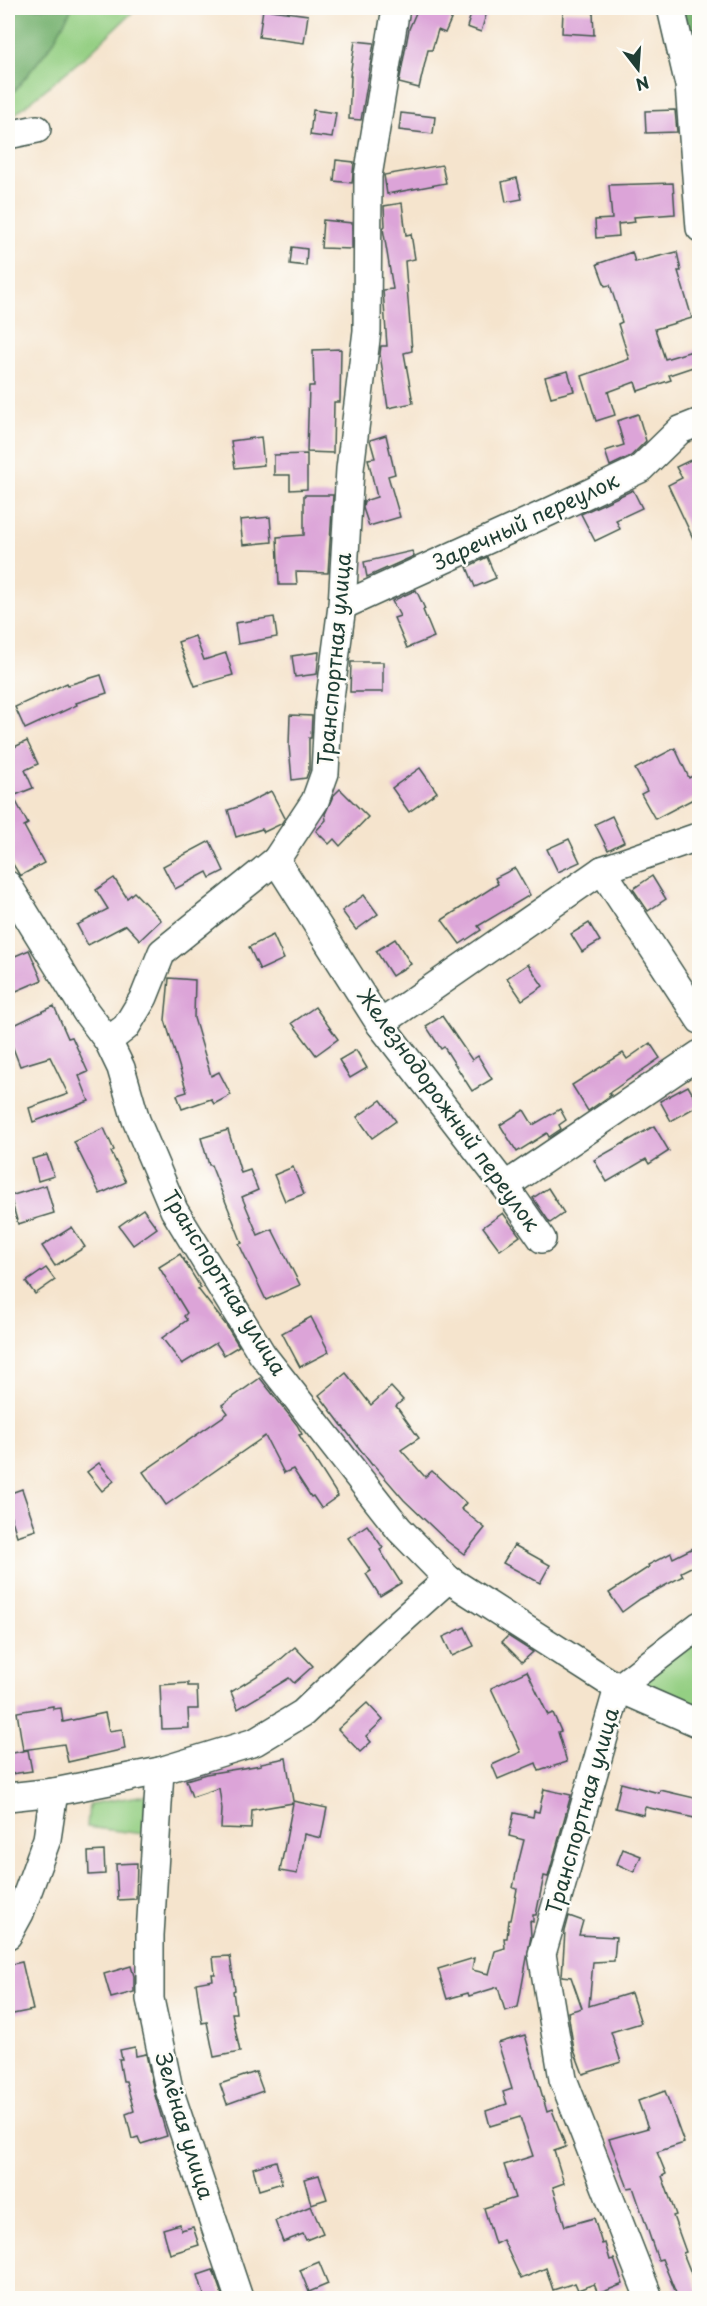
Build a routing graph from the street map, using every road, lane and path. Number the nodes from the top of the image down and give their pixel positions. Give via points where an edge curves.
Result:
1 (396, 8) edge
2 (671, 8) edge
3 (37, 129) dead end
4 (8, 135) edge
5 (699, 228) edge
6 (699, 422) edge
7 (342, 606) junction
8 (699, 836) edge
9 (276, 860) junction
10 (602, 870) junction
11 (8, 885) edge
12 (699, 1020) edge
13 (380, 1024) junction
14 (108, 1041) junction
15 (699, 1054) edge
16 (505, 1186) junction
17 (542, 1239) dead end
18 (448, 1579) junction
19 (699, 1625) edge
20 (618, 1688) junction
21 (699, 1724) edge
22 (160, 1771) junction
23 (54, 1792) junction
24 (8, 1797) edge
25 (8, 1935) edge
26 (239, 2298) edge
27 (649, 2298) edge

1 - 7 street, Транспортная улица via 368,176 367,331 350,469
2 - 5 street via 689,85
3 - 4 street
6 - 7 street, Заречный переулок via 680,430 640,469
7 - 9 street, Транспортная улица via 328,713 325,773 315,801
8 - 10 street
9 - 13 street, Железнодорожный переулок
9 - 14 street, Транспортная улица via 162,952 144,997 126,1027
10 - 12 street
10 - 13 street
11 - 14 street
13 - 16 street, Железнодорожный переулок
14 - 18 street, Транспортная улица via 174,1210 262,1354 399,1529
15 - 16 street
16 - 17 street, Железнодорожный переулок
18 - 20 street, Транспортная улица
18 - 22 street via 303,1713 255,1742
19 - 20 street
20 - 21 street
20 - 27 street, Транспортная улица via 542,1954 563,2079
22 - 23 street
22 - 26 street, Зелёная улица via 150,1999 169,2089
23 - 24 street
23 - 25 street via 47,1839

